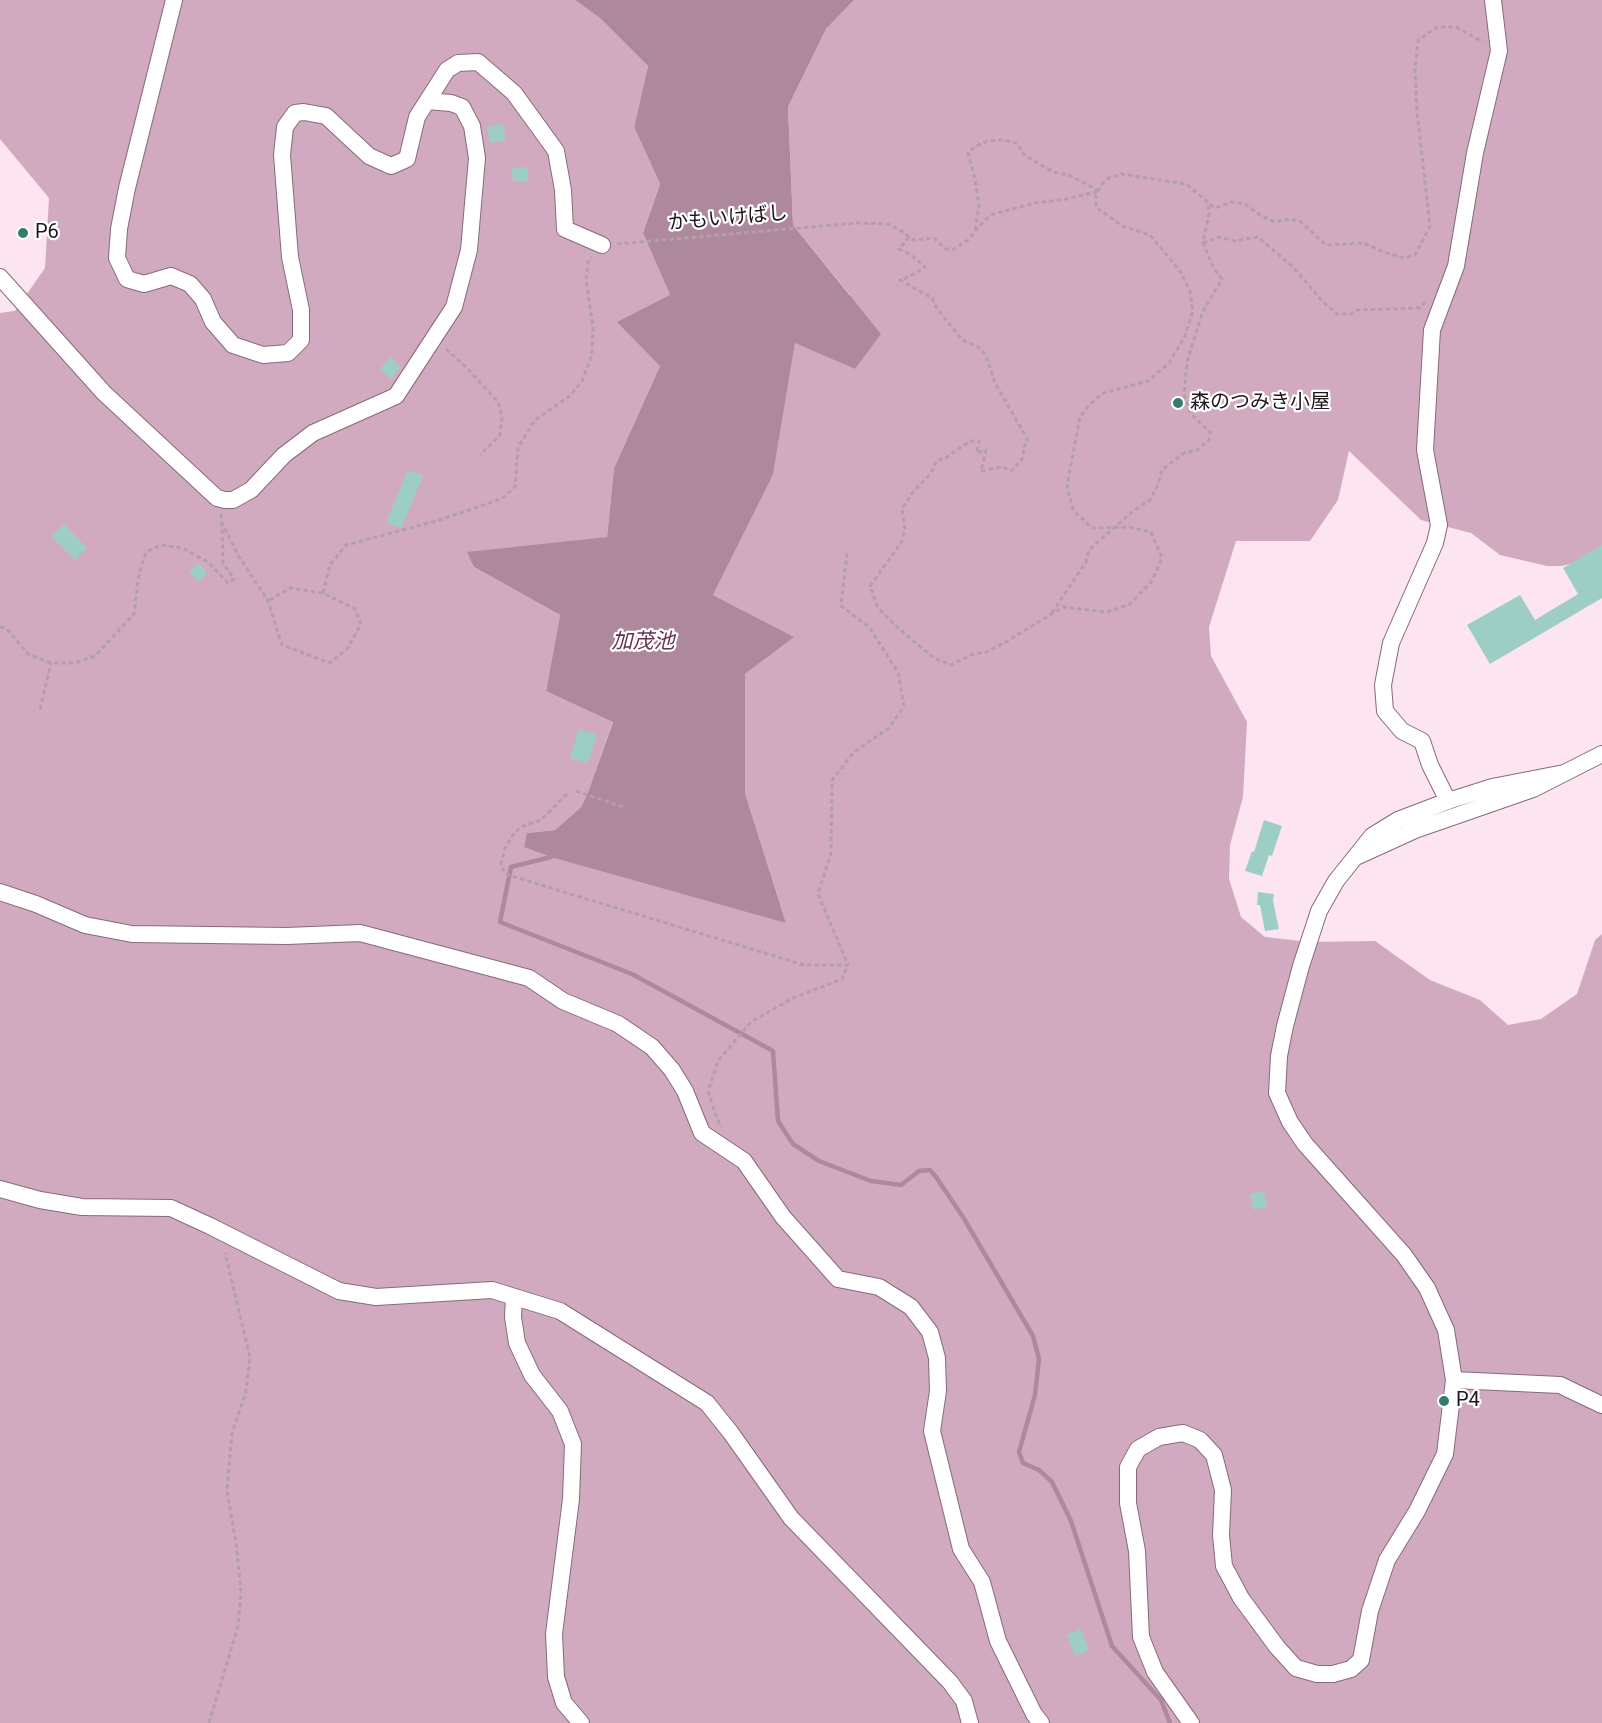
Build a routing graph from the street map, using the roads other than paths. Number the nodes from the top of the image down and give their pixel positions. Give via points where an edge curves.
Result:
1 (174, 0) edge
2 (1493, 0) edge
3 (427, 101) junction
4 (602, 245) road end
5 (0, 277) edge
6 (1602, 754) edge
7 (1564, 773) junction
8 (1448, 801) junction
9 (1352, 859) junction
10 (0, 892) edge
11 (0, 1189) edge
12 (514, 1297) junction
13 (1454, 1380) junction
14 (1602, 1405) edge
15 (581, 1723) edge
16 (970, 1723) edge
17 (1041, 1723) edge
18 (1191, 1723) edge

1 - 3 street via 127,188 117,258 127,279 144,284 171,276 190,284 203,298 213,322 233,345 263,355 288,353 300,340 301,310 290,257 282,155 285,127 295,113 326,116 369,156 391,166 407,159 417,117
2 - 8 street via 1499,51 1475,153 1456,266 1432,330 1425,450 1439,525 1435,543 1391,643 1383,685 1385,711 1402,731 1422,741
3 - 4 street via 447,70 458,63 478,62 514,93 556,151 566,229
3 - 5 street via 462,107 472,126 477,158 469,250 454,307 396,396 313,433 284,455 251,490 233,500 217,498 105,393
6 - 7 street
7 - 8 street via 1492,787
7 - 9 street via 1533,789 1415,830
8 - 9 street via 1398,820 1372,836
9 - 13 street via 1319,911 1301,966 1285,1026 1277,1093 1305,1144 1404,1255 1427,1288 1446,1330
10 - 17 street via 84,925 132,934 360,933 529,978 563,1001 618,1024 652,1047 685,1091 702,1133 744,1161 783,1217 838,1279 879,1287 911,1307 930,1332 937,1358 938,1391 932,1431 961,1549 982,1582 998,1641
11 - 12 street via 82,1207 171,1208 339,1291 376,1297 492,1290
12 - 15 street via 518,1343 532,1375 560,1411 573,1444 571,1499 554,1634 556,1677 564,1703
12 - 16 street via 560,1311 707,1403 791,1518 950,1683 964,1701
13 - 14 street via 1560,1385
13 - 18 street via 1445,1454 1422,1503 1387,1560 1370,1611 1361,1660 1352,1669 1334,1674 1296,1668 1241,1598 1224,1566 1223,1490 1214,1455 1200,1440 1183,1433 1159,1437 1138,1449 1128,1467 1128,1503 1137,1551 1141,1637 1155,1672

